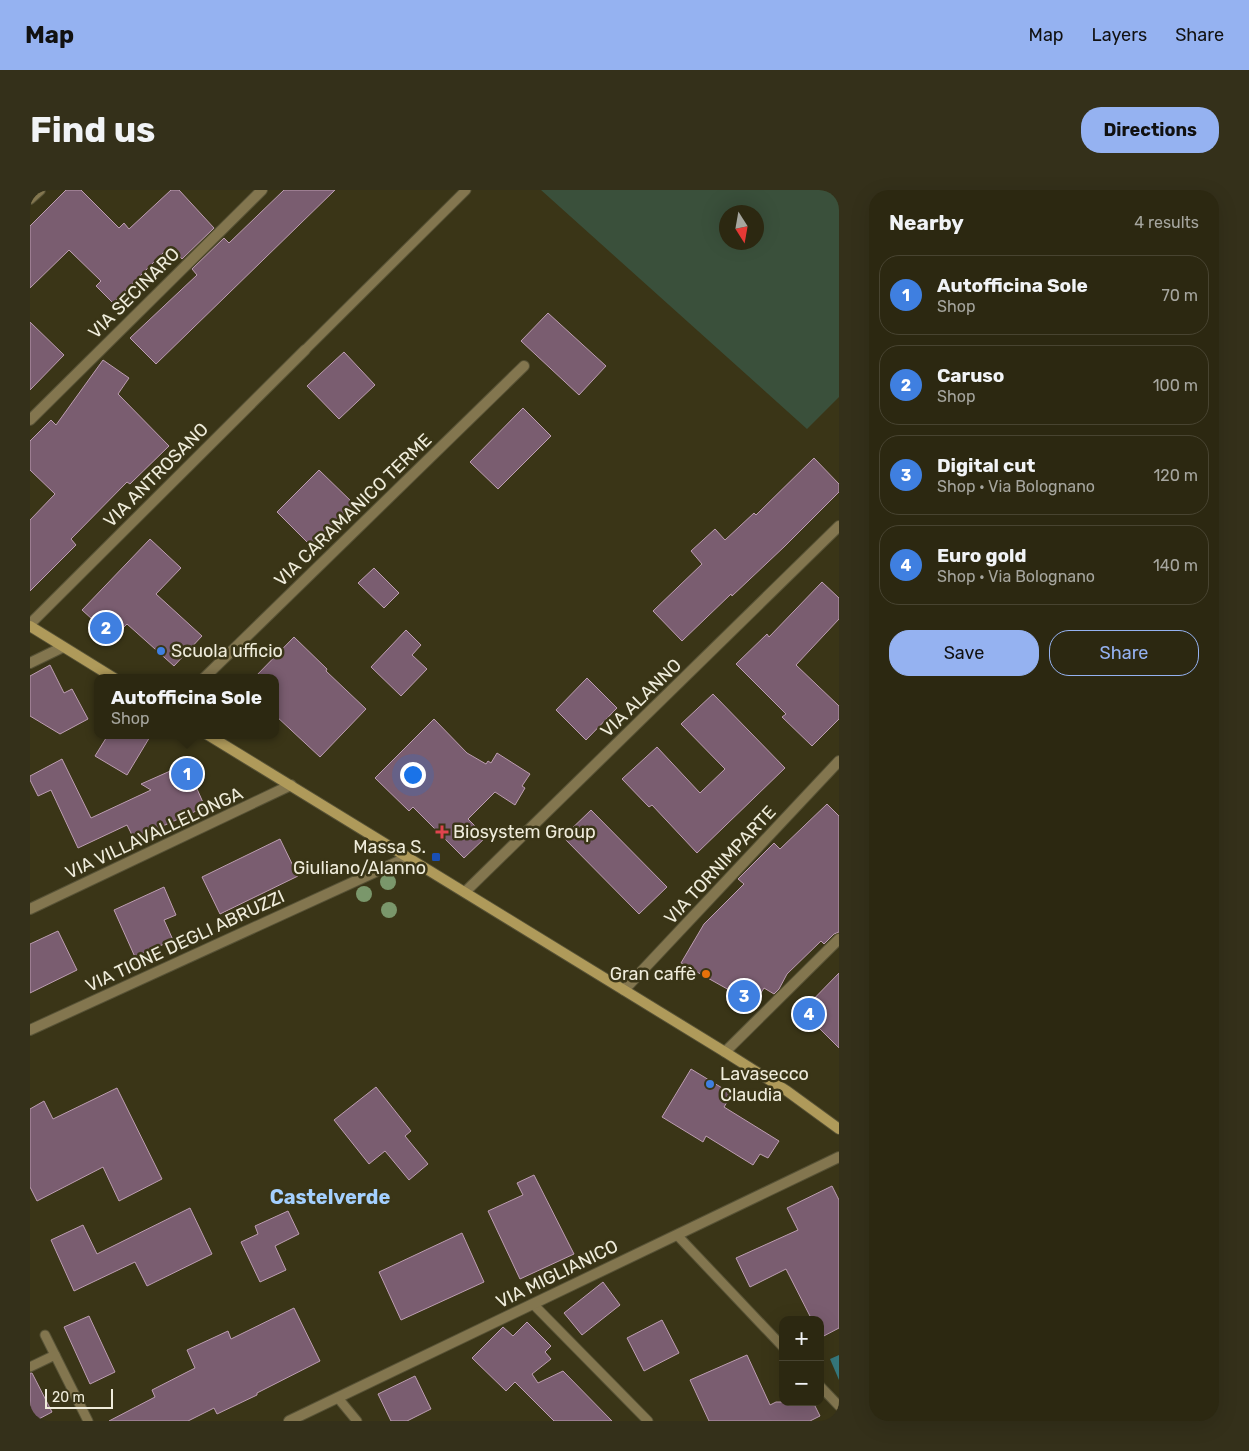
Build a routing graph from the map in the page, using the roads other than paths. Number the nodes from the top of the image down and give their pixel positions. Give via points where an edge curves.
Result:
1 (40, 190) edge
2 (262, 190) edge
3 (466, 190) edge
4 (30, 199) edge
5 (304, 350) joint
6 (524, 366) dead end
7 (30, 420) edge
8 (839, 526) edge
9 (30, 625) edge
10 (64, 646) junction
11 (30, 663) edge
12 (108, 674) edge
13 (208, 674) edge
14 (215, 739) edge
15 (839, 761) edge
16 (291, 786) junction
17 (408, 857) junction
18 (465, 892) junction
19 (30, 909) edge
20 (839, 939) edge
21 (624, 990) junction
22 (30, 1030) edge
23 (725, 1052) junction
24 (839, 1129) edge
25 (839, 1157) edge
26 (677, 1235) junction
27 (533, 1304) junction
28 (45, 1335) dead end
29 (779, 1343) edge
30 (55, 1355) junction
31 (30, 1367) edge
32 (824, 1390) edge
33 (338, 1398) junction
34 (839, 1406) edge
35 (88, 1421) edge
36 (290, 1421) edge
37 (357, 1421) edge
38 (648, 1421) edge

1 - 4 street
2 - 7 street, VIA SECINARO
3 - 5 lane
5 - 9 street, VIA ANTROSANO
6 - 13 street, VIA CARAMANICO TERME
8 - 18 street, VIA ALANNO
9 - 10 street
10 - 11 street
10 - 12 street
14 - 16 street
15 - 21 street, VIA TORNIMPARTE
16 - 17 street
16 - 19 street, VIA VILLAVALLELONGA
17 - 18 street
17 - 22 street, VIA TIONE DEGLI ABRUZZI
18 - 21 street
20 - 23 street
21 - 23 street
23 - 24 street
25 - 26 street, VIA MIGLIANICO
26 - 27 street, VIA MIGLIANICO
26 - 29 lane
27 - 33 street, VIA MIGLIANICO
27 - 38 lane
28 - 30 lane
30 - 31 lane
30 - 35 lane
32 - 34 lane
33 - 36 street, VIA MIGLIANICO
33 - 37 lane

